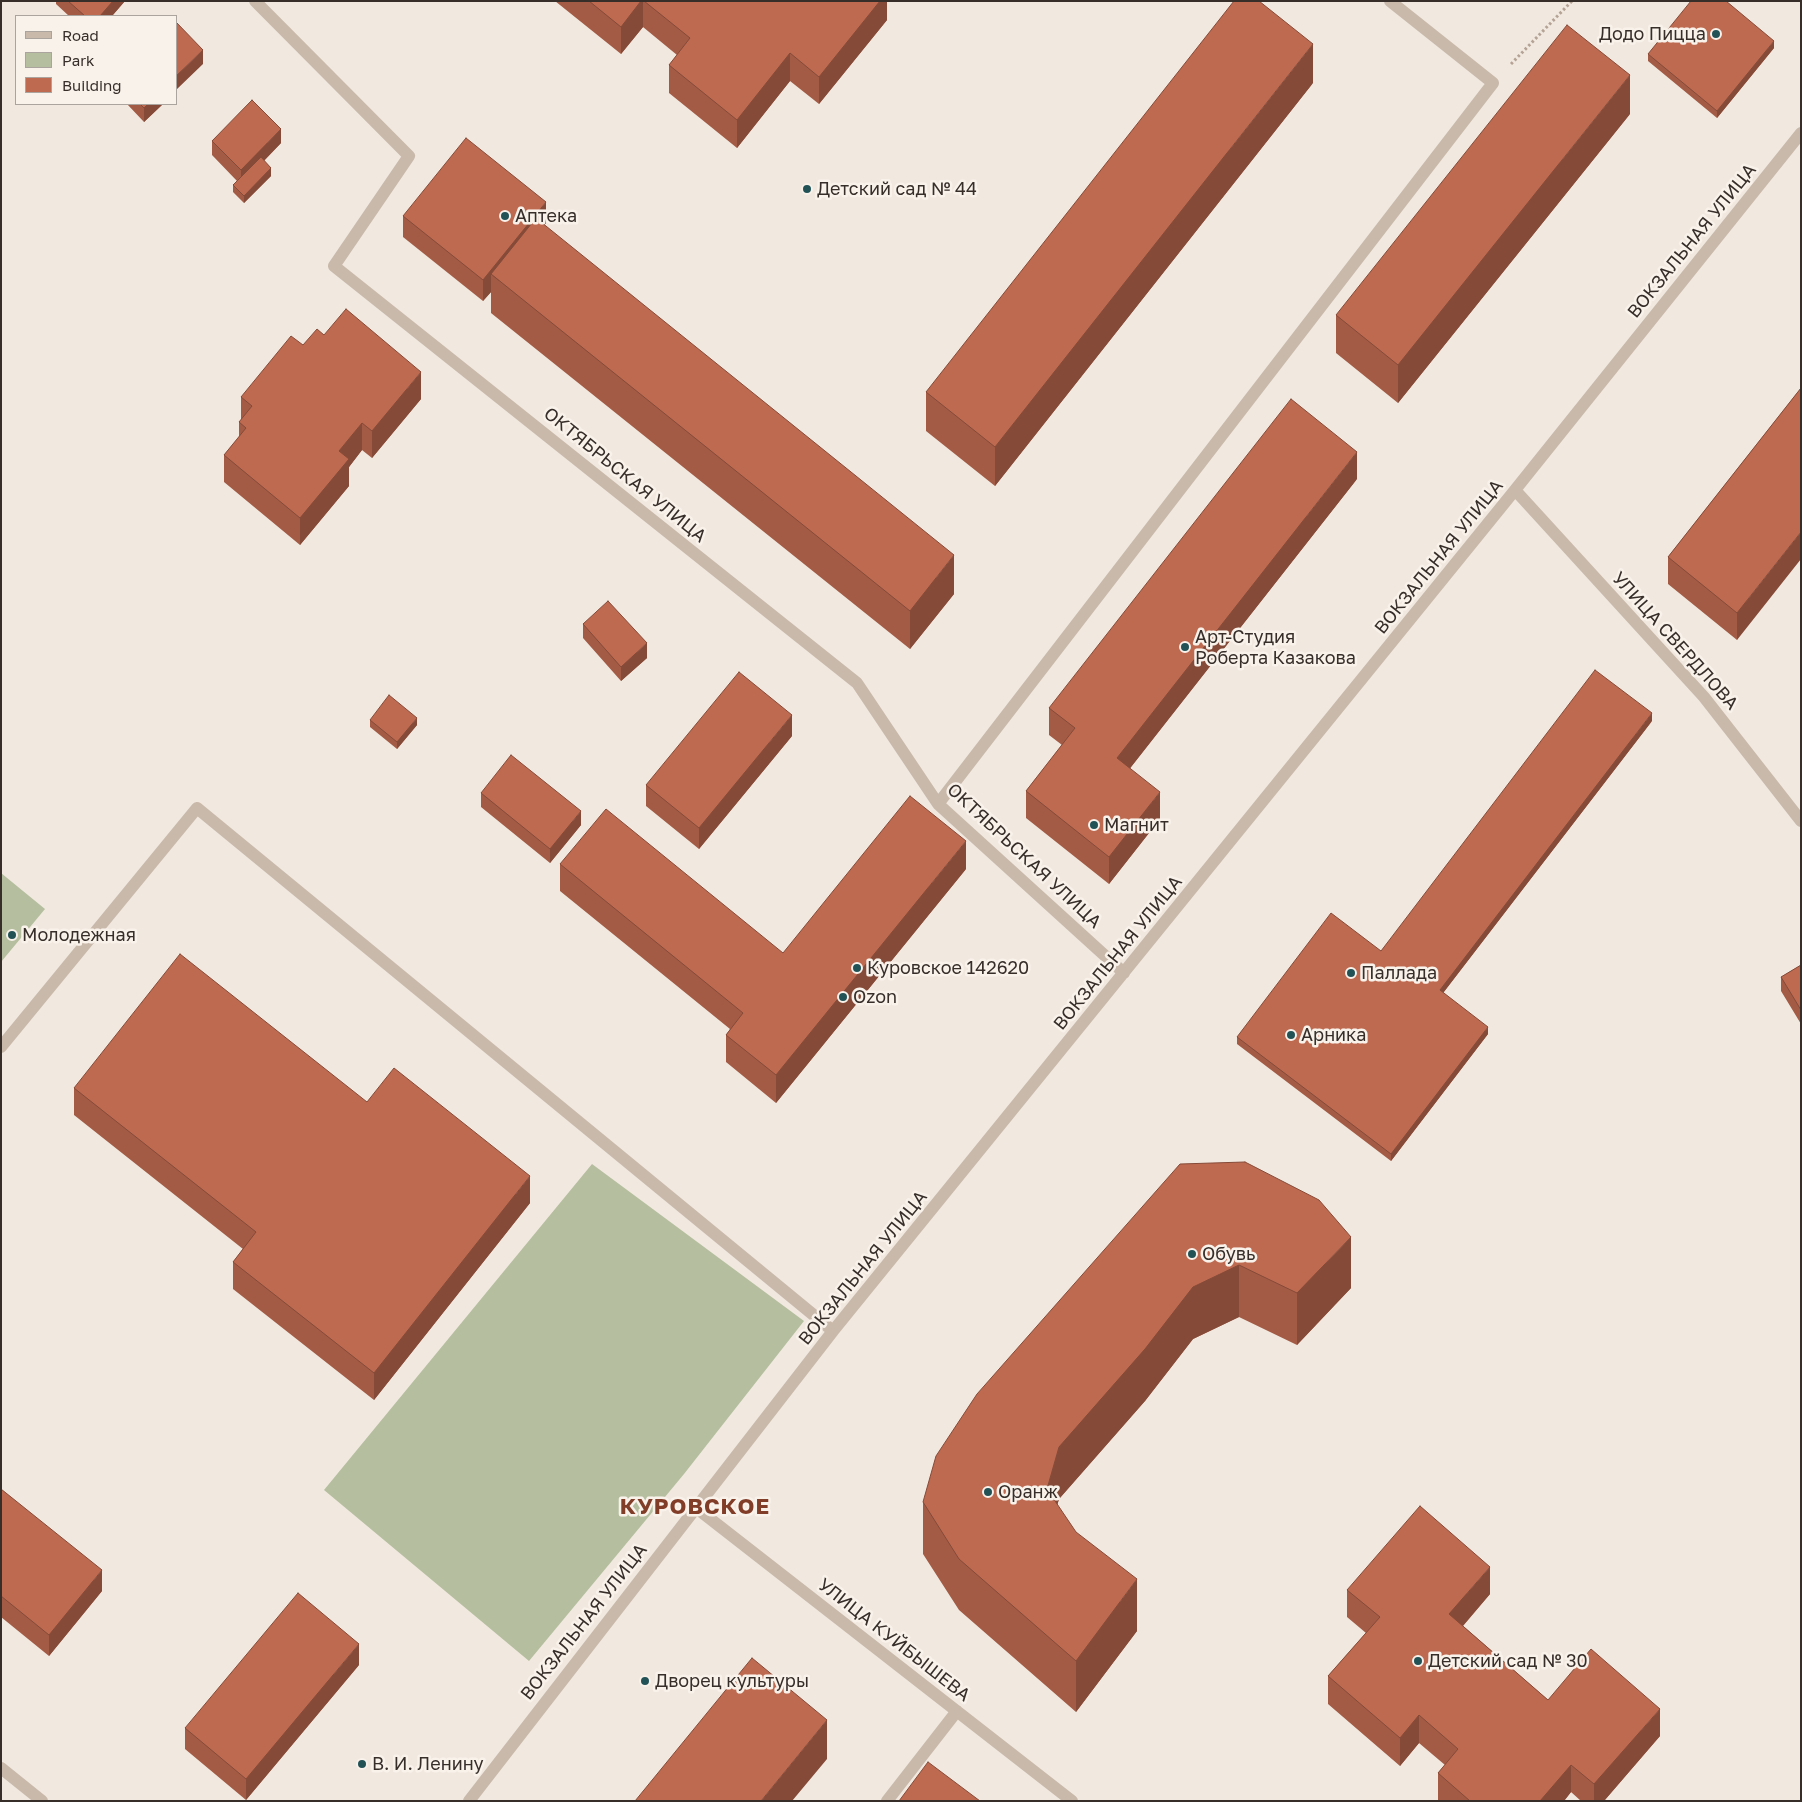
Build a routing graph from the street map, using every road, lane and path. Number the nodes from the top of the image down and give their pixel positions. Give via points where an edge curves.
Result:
1 (255, 1) edge
2 (1390, 1) edge
3 (1572, 1) edge
4 (1494, 83) junction
5 (1801, 133) edge
6 (1514, 490) junction
7 (938, 804) junction
8 (1801, 821) edge
9 (1124, 973) junction
10 (1, 1047) edge
11 (833, 1332) junction
12 (695, 1507) junction
13 (957, 1711) junction
14 (1, 1768) edge
15 (42, 1801) edge
16 (469, 1801) edge
17 (887, 1801) edge
18 (1072, 1801) edge

1 - 7 street, ОКТЯБРЬСКАЯ УЛИЦА via 409,156 334,266 858,683
2 - 4 street
3 - 4 path
4 - 7 street
5 - 6 street, ВОКЗАЛЬНАЯ УЛИЦА
6 - 8 street, УЛИЦА СВЕРДЛОВА via 1704,697
6 - 9 street, ВОКЗАЛЬНАЯ УЛИЦА
7 - 9 street, ОКТЯБРЬСКАЯ УЛИЦА
9 - 11 street, ВОКЗАЛЬНАЯ УЛИЦА
10 - 11 street via 197,808
11 - 12 street, ВОКЗАЛЬНАЯ УЛИЦА
12 - 13 street, УЛИЦА КУЙБЫШЕВА
12 - 16 street, ВОКЗАЛЬНАЯ УЛИЦА
13 - 17 street
13 - 18 street, УЛИЦА КУЙБЫШЕВА
14 - 15 street

